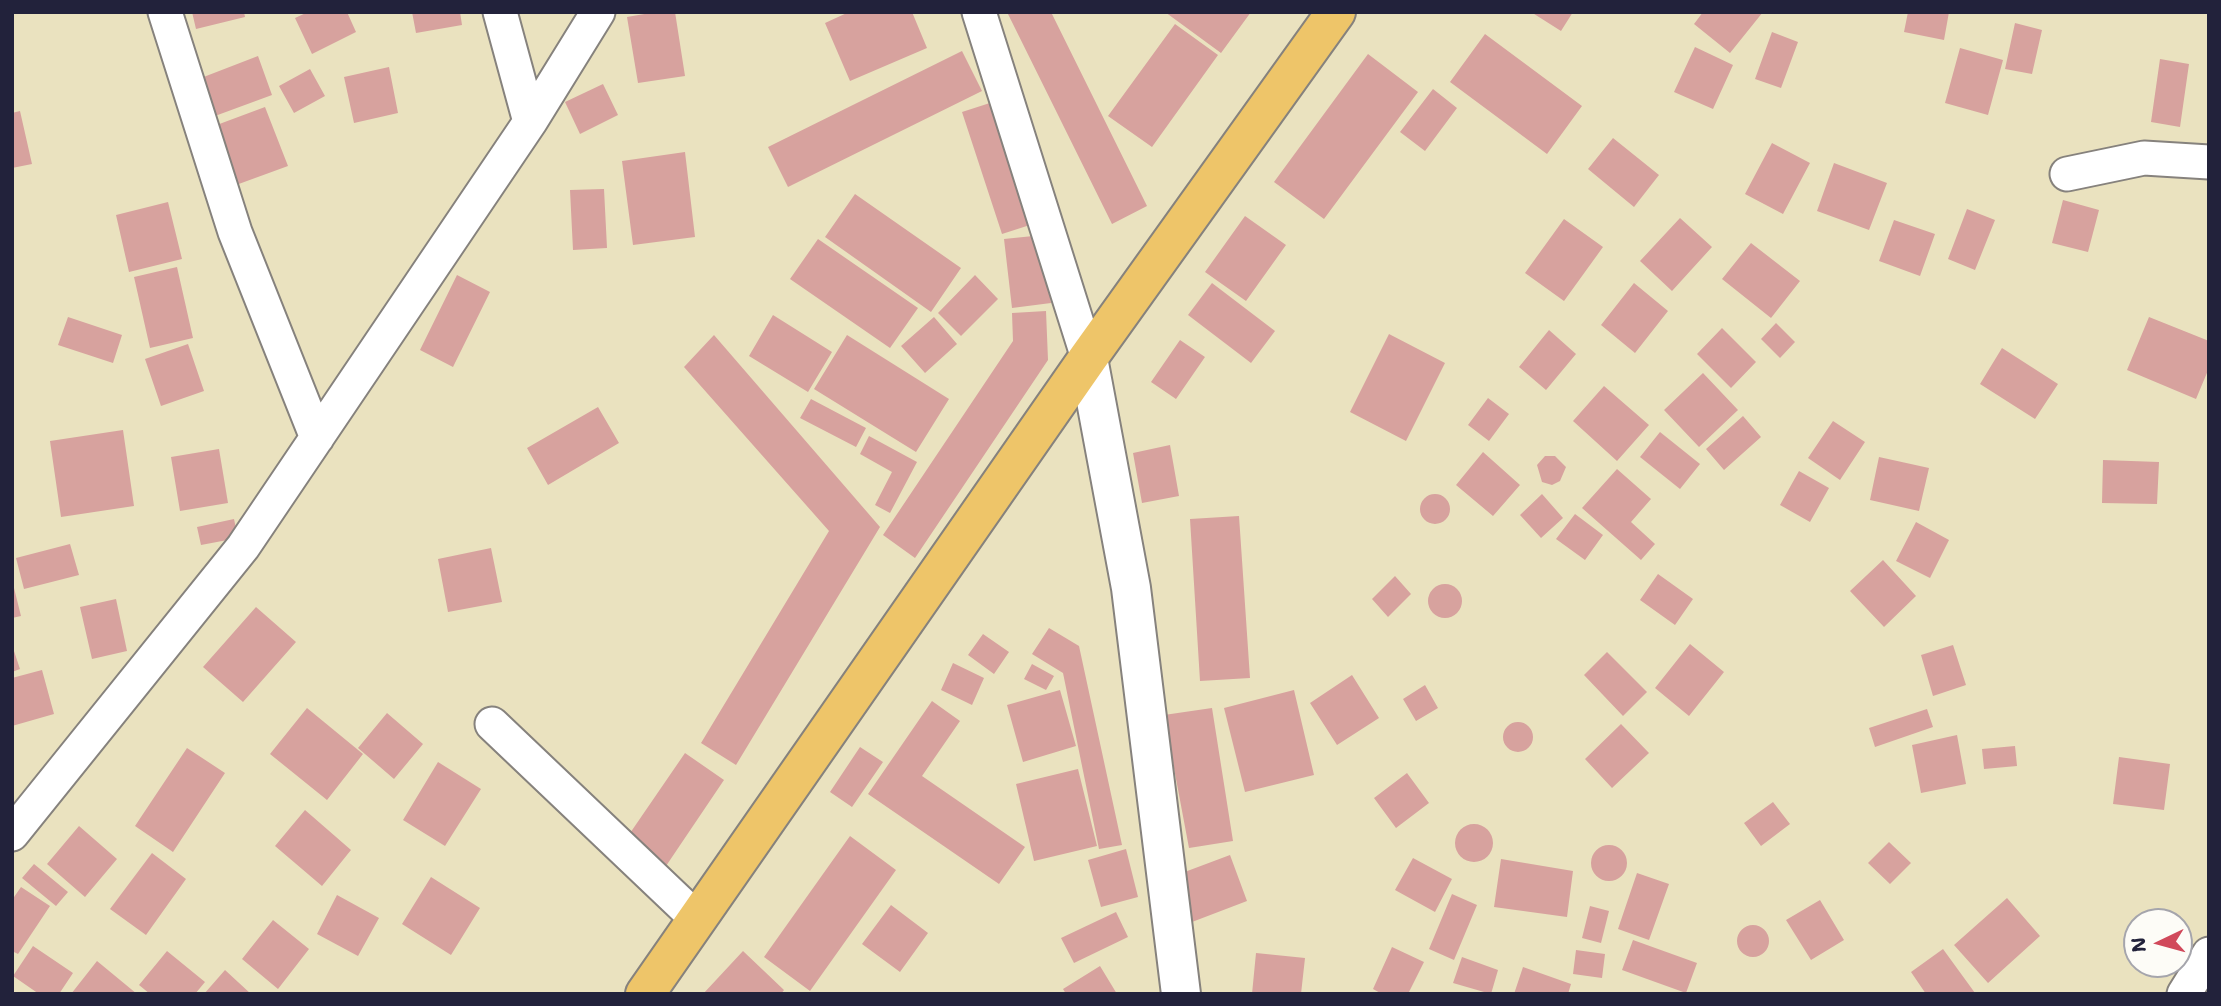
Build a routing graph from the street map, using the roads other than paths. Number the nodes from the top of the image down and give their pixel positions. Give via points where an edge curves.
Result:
1 (165, 12) edge
2 (500, 12) edge
3 (598, 12) edge
4 (979, 12) edge
5 (1336, 12) edge
6 (530, 122) junction
7 (2209, 162) edge
8 (2067, 174) dead end
9 (1088, 358) junction
10 (317, 438) junction
11 (492, 724) dead end
12 (12, 834) edge
13 (697, 919) junction
14 (2209, 954) edge
15 (645, 994) edge
16 (1181, 994) edge
17 (2184, 994) edge

1 - 10 street via 235,232
2 - 6 street
3 - 6 street
4 - 9 street
5 - 9 main road
6 - 10 street
7 - 8 street via 2144,158
9 - 13 main road
9 - 16 street via 1130,588
10 - 12 street via 243,547
11 - 13 street
13 - 15 main road
14 - 17 street

